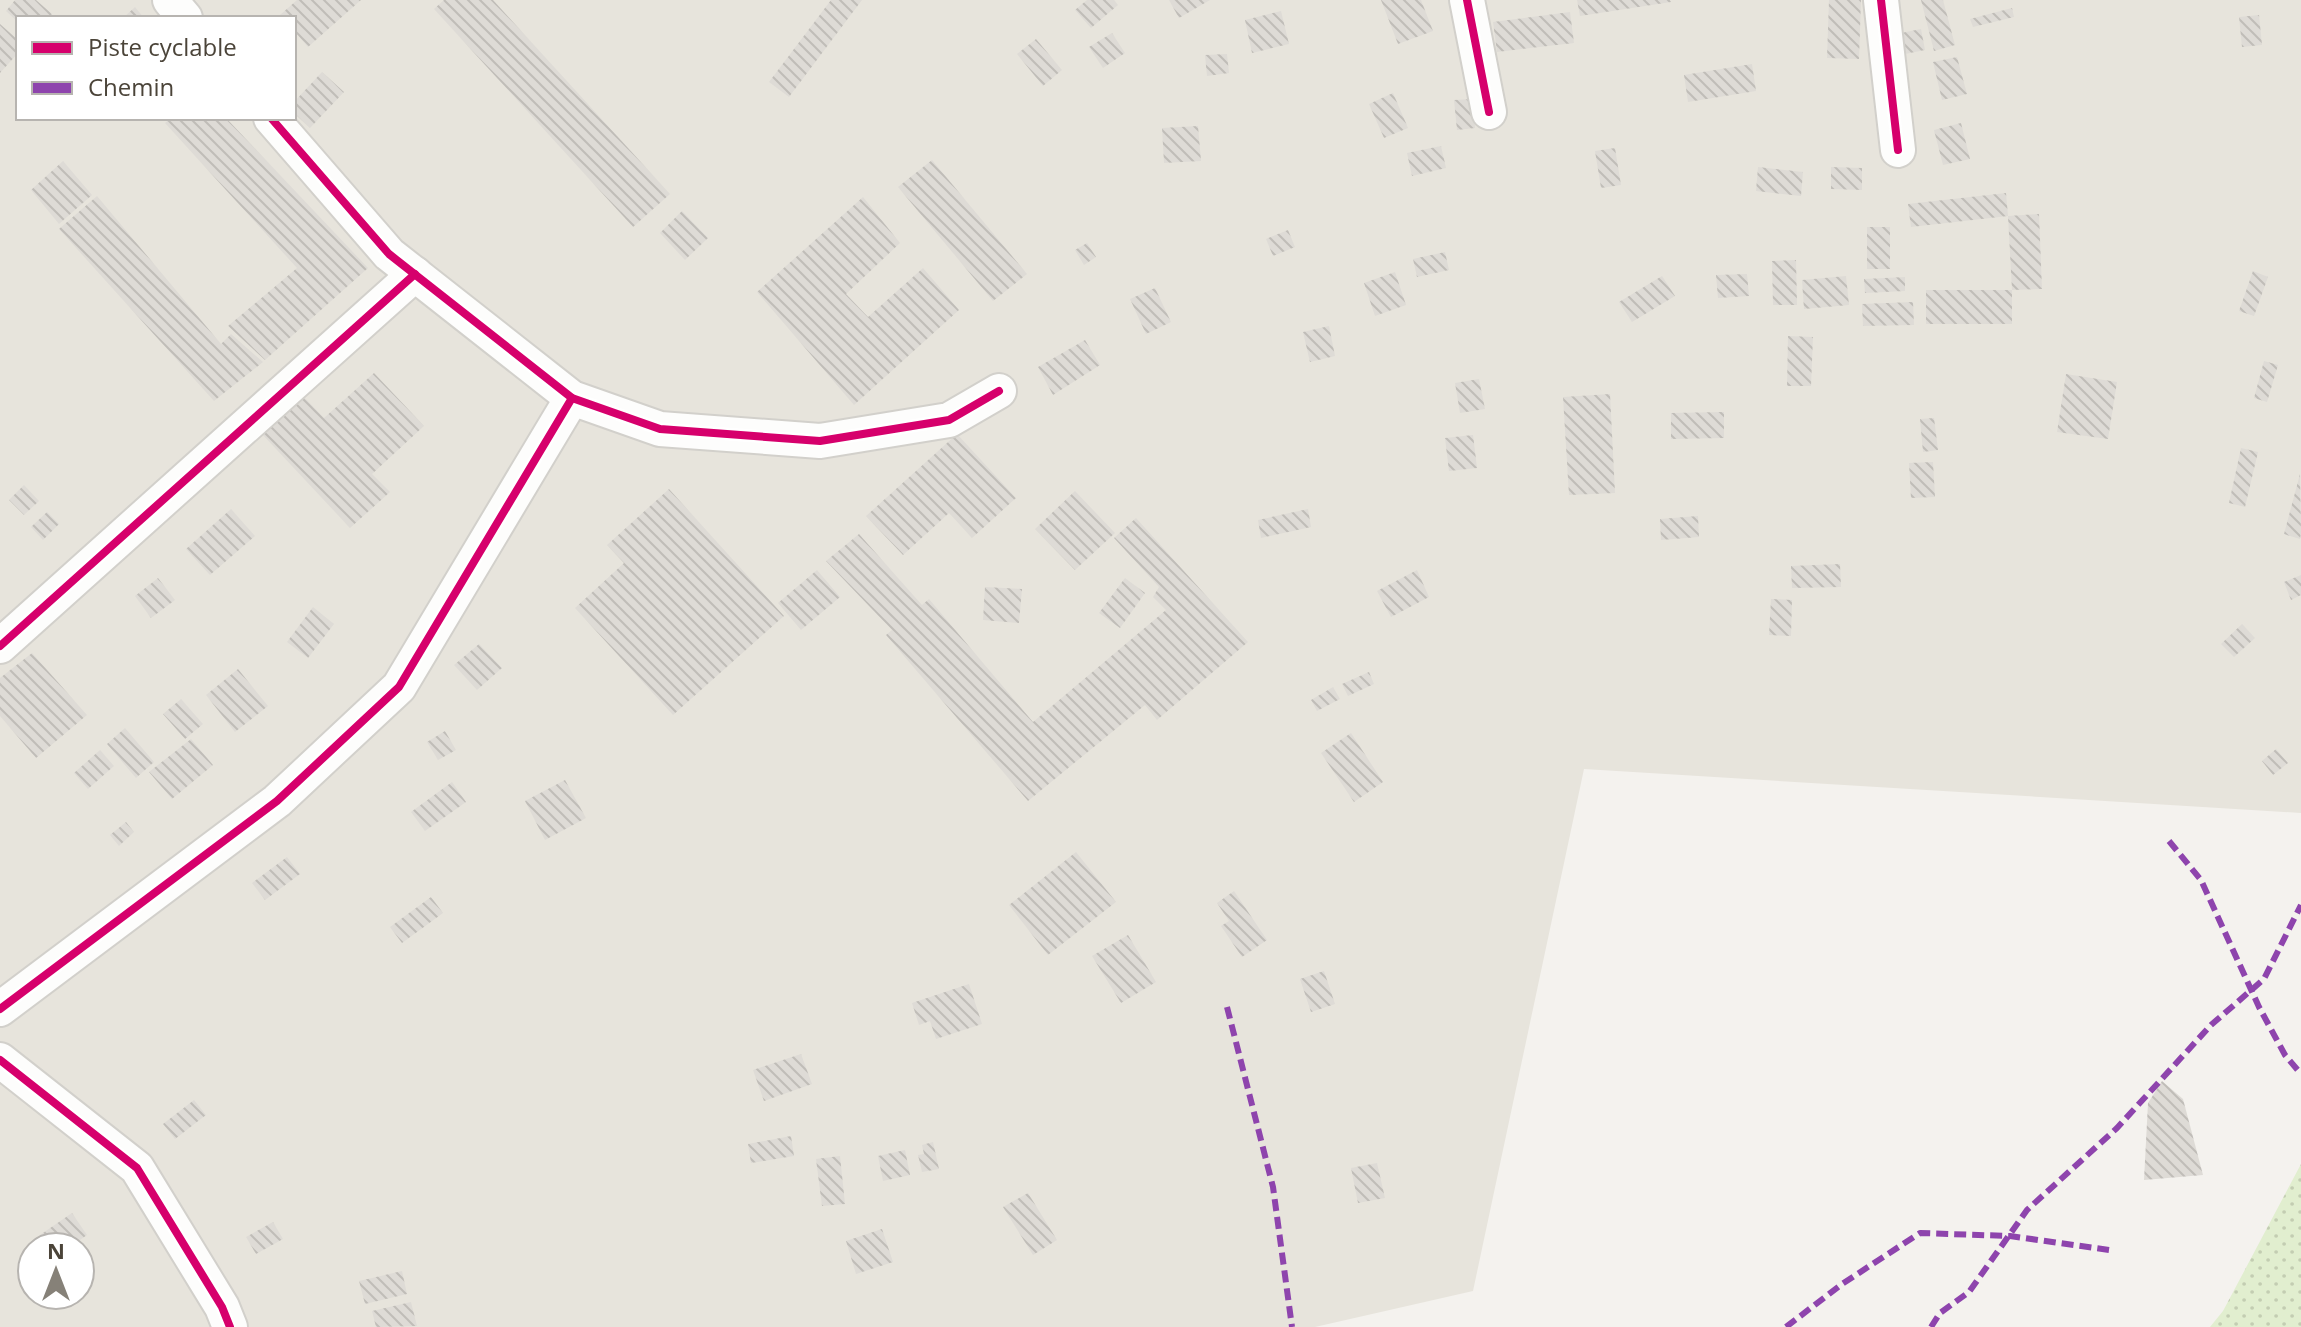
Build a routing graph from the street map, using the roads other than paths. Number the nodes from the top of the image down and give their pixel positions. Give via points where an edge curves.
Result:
1 (170, 0) edge
2 (1467, 0) edge
3 (1881, 0) edge
4 (183, 16) edge
5 (1489, 112) dead end
6 (273, 120) edge
7 (1898, 150) dead end
8 (415, 274) junction
9 (999, 391) dead end
10 (572, 398) junction
11 (0, 646) edge
12 (0, 1009) edge
13 (0, 1060) edge
14 (230, 1327) edge

1 - 4 street
2 - 5 street
3 - 7 street
6 - 8 street via 389,254
8 - 10 street
8 - 11 street
9 - 10 street via 949,420 820,441 660,429
10 - 12 street via 399,687 277,801
13 - 14 street via 137,1168

